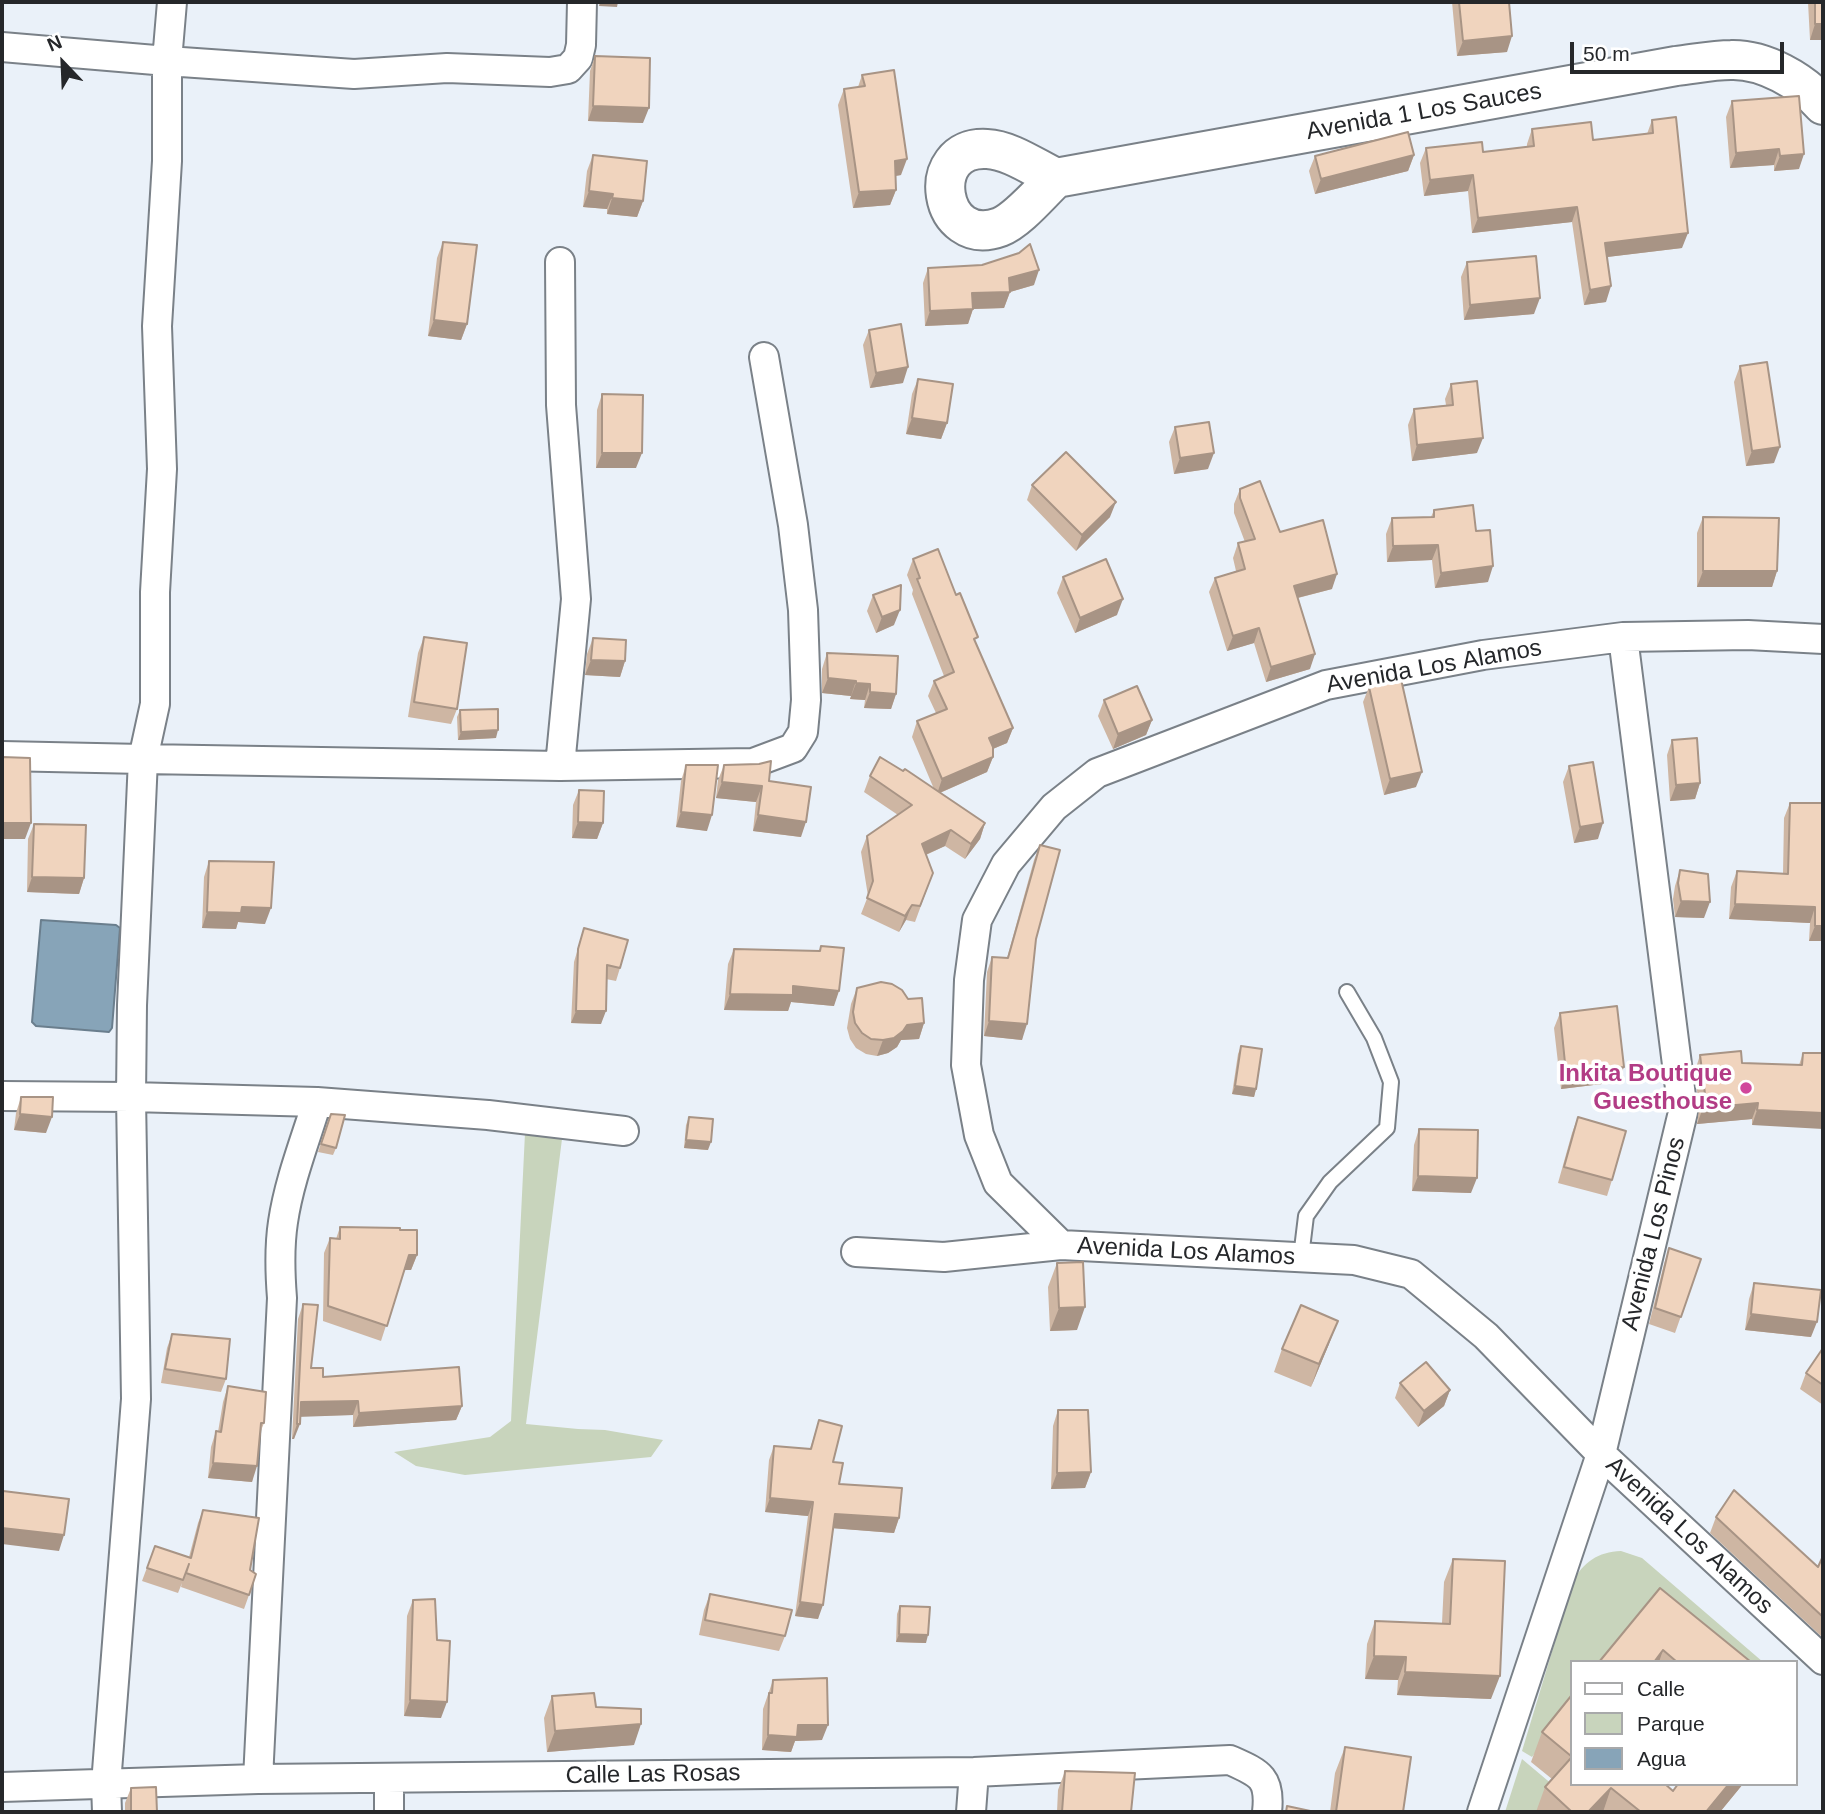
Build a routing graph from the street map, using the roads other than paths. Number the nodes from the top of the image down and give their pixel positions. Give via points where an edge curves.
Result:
1 (172, 2) edge
2 (582, 2) edge
3 (2, 47) edge
4 (167, 61) junction
5 (1823, 105) edge
6 (1056, 178) dead end
7 (560, 262) dead end
8 (764, 357) dead end
9 (1623, 637) junction
10 (1823, 639) edge
11 (2, 756) edge
12 (143, 759) junction
13 (560, 766) junction
14 (1347, 992) dead end
15 (2, 1096) edge
16 (131, 1097) junction
17 (317, 1102) junction
18 (624, 1131) dead end
19 (1061, 1245) junction
20 (856, 1252) dead end
21 (1301, 1257) junction
22 (1601, 1454) junction
23 (1823, 1660) edge
24 (974, 1772) junction
25 (389, 1778) junction
26 (258, 1779) junction
27 (106, 1784) junction
28 (2, 1787) edge
29 (107, 1812) edge
30 (389, 1812) edge
31 (971, 1812) edge
32 (1266, 1812) edge
33 (1482, 1812) edge

1 - 4 street
2 - 4 street via 578,58 568,69 550,72 447,68 354,74
3 - 4 street
4 - 12 street via 167,161 157,326 162,469 155,704
5 - 6 street, Avenida 1 Los Sauces via 1813,93 1771,68 1733,59
7 - 13 street via 561,405 576,599
8 - 13 street via 803,610 803,732 793,748 753,763
9 - 10 street, Avenida Los Alamos
9 - 19 street, Avenida Los Alamos via 1483,654 1326,685 1097,774 1054,807 1006,864 977,920 966,1065 979,1135 999,1183
9 - 22 street, Avenida Los Pinos via 1683,1112
11 - 12 street
12 - 13 street
12 - 16 street
14 - 21 lane via 1374,1038 1391,1082 1387,1128 1330,1182 1306,1216
15 - 16 street
16 - 17 street
16 - 27 street via 136,1399
17 - 18 street
17 - 26 street via 283,1222
19 - 20 street via 944,1257
19 - 21 street, Avenida Los Alamos
21 - 22 street, Avenida Los Alamos via 1354,1260 1411,1274 1486,1336
22 - 23 street, Avenida Los Alamos
22 - 33 street, Avenida Los Pinos
24 - 25 street, Calle Las Rosas
24 - 31 street
24 - 32 street, Calle Las Rosas via 1230,1760 1265,1780
25 - 26 street, Calle Las Rosas
25 - 30 street
26 - 27 street, Calle Las Rosas
27 - 28 street, Calle Las Rosas
27 - 29 street

